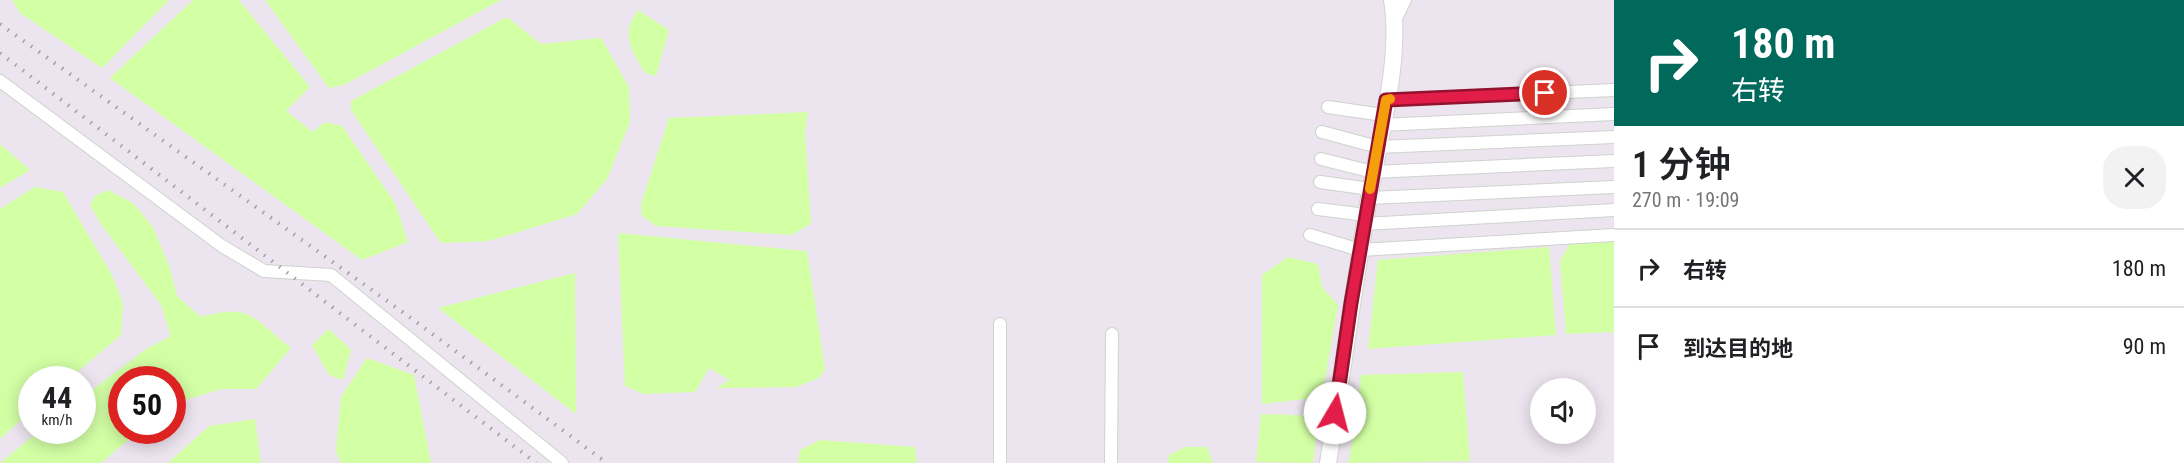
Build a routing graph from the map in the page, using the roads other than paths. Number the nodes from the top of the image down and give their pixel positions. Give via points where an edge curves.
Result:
1 (1392, 0) edge
2 (1405, 0) edge
3 (1395, 21) junction
4 (0, 81) edge
5 (1614, 90) edge
6 (1328, 107) dead end
7 (1383, 113) junction
8 (1614, 114) edge
9 (1322, 132) dead end
10 (1614, 137) edge
11 (1378, 147) junction
12 (1321, 159) dead end
13 (1614, 161) edge
14 (1373, 172) junction
15 (1320, 182) dead end
16 (1614, 187) edge
17 (1367, 206) junction
18 (1318, 209) dead end
19 (1614, 210) edge
20 (1310, 235) dead end
21 (1614, 235) edge
22 (1360, 250) junction
23 (1000, 324) dead end
24 (1112, 334) dead end
25 (562, 463) edge
26 (1000, 463) edge
27 (1111, 463) edge
28 (1328, 463) edge

1 - 3 main road
2 - 3 street
3 - 7 main road
4 - 25 street via 233,253 264,271 331,275
5 - 7 street
6 - 7 street
7 - 8 street
7 - 11 main road
9 - 11 street
10 - 11 street
11 - 14 main road
12 - 14 street
13 - 14 street
14 - 17 main road
15 - 17 street
16 - 17 street
17 - 18 street
17 - 19 street
17 - 22 main road
20 - 22 street
21 - 22 street
22 - 28 main road
23 - 26 street
24 - 27 street

